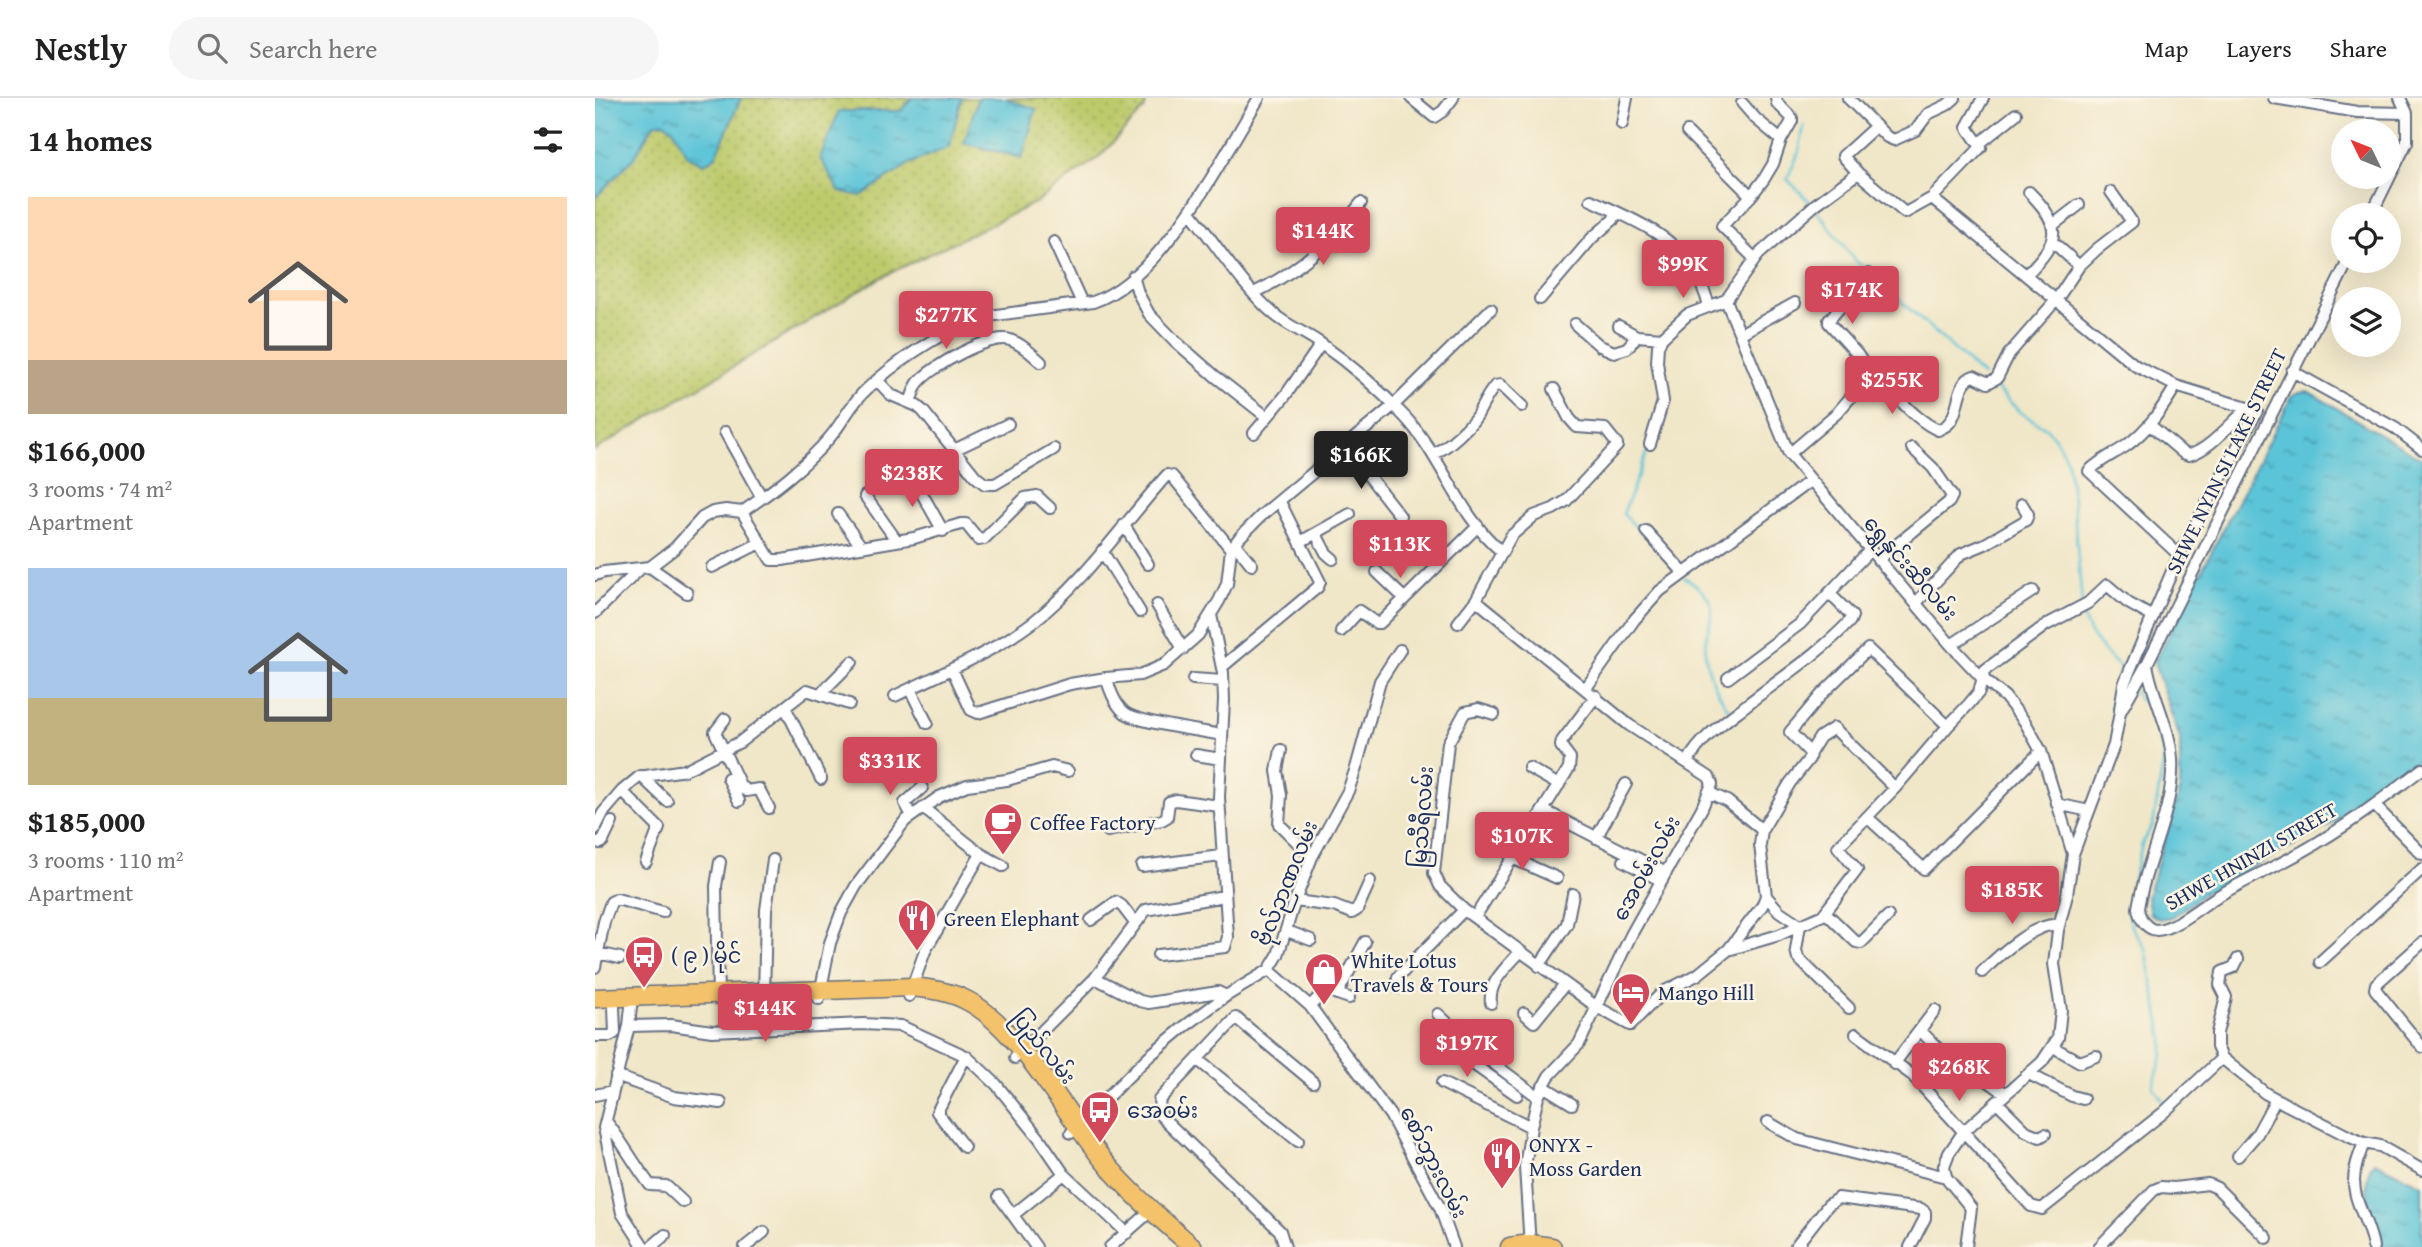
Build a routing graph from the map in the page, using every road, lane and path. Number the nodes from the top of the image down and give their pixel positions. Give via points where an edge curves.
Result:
1 (1259, 98) edge
2 (1411, 98) edge
3 (1453, 98) edge
4 (1627, 98) edge
5 (1776, 98) edge
6 (1848, 98) edge
7 (1955, 98) edge
8 (1983, 98) edge
9 (2274, 98) edge
10 (2400, 98) edge
11 (1742, 103) dead end
12 (2407, 113) junction
13 (2016, 114) dead end
14 (1622, 124) dead end
15 (1876, 126) junction
16 (1687, 132) dead end
17 (1781, 140) junction
18 (1980, 143) junction
19 (1858, 173) junction
20 (2029, 192) dead end
21 (2111, 192) dead end
22 (1751, 197) junction
23 (1932, 198) junction
24 (1591, 200) dead end
25 (2377, 203) edge
26 (1361, 204) dead end
27 (2079, 205) dead end
28 (1191, 212) junction
29 (1617, 212) junction
30 (2053, 225) junction
31 (2052, 241) junction
32 (1054, 242) dead end
33 (1755, 259) junction
34 (2080, 266) junction
35 (2342, 273) edge
36 (1869, 274) dead end
37 (2027, 274) junction
38 (1133, 276) junction
39 (1254, 293) junction
40 (1540, 299) dead end
41 (2057, 299) junction
42 (1726, 300) junction
43 (1082, 303) junction
44 (1795, 303) dead end
45 (1709, 305) junction
46 (1491, 309) dead end
47 (1575, 324) dead end
48 (1619, 326) dead end
49 (1740, 334) junction
50 (1637, 336) junction
51 (1662, 338) junction
52 (1321, 344) junction
53 (1041, 362) dead end
54 (2292, 371) junction
55 (1873, 378) junction
56 (878, 381) junction
57 (2176, 386) junction
58 (1554, 389) dead end
59 (910, 403) junction
60 (1394, 406) junction
61 (1522, 406) dead end
62 (2246, 409) junction
63 (1267, 417) junction
64 (1008, 424) dead end
65 (2150, 425) junction
66 (725, 432) dead end
67 (1254, 433) dead end
68 (1650, 444) dead end
69 (1346, 447) junction
70 (1912, 448) dead end
71 (1054, 449) dead end
72 (2422, 449) edge
73 (954, 450) junction
74 (1433, 454) junction
75 (1789, 454) junction
76 (916, 477) dead end
77 (1810, 481) junction
78 (865, 496) dead end
79 (762, 498) junction
80 (1280, 502) junction
81 (2022, 504) dead end
82 (1050, 508) dead end
83 (742, 512) junction
84 (838, 514) dead end
85 (1350, 514) dead end
86 (1400, 516) dead end
87 (1124, 525) junction
88 (1478, 526) junction
89 (943, 531) junction
90 (1646, 531) dead end
91 (1316, 534) junction
92 (897, 541) junction
93 (1300, 542) junction
94 (760, 543) junction
95 (861, 546) junction
96 (1233, 547) junction
97 (1102, 551) junction
98 (1501, 551) junction
99 (1870, 551) junction
100 (2179, 555) junction
101 (1333, 559) dead end
102 (1878, 560) junction
103 (1148, 564) dead end
104 (1252, 565) dead end
105 (645, 567) junction
106 (712, 568) dead end
107 (1377, 572) dead end
108 (1680, 574) junction
109 (595, 575) edge
110 (2033, 591) dead end
111 (687, 593) dead end
112 (1829, 593) junction
113 (1404, 598) junction
114 (1476, 600) junction
115 (1917, 603) junction
116 (1157, 605) dead end
117 (595, 612) edge
118 (1140, 612) dead end
119 (1211, 615) junction
120 (2153, 617) junction
121 (1458, 623) dead end
122 (1341, 631) dead end
123 (1951, 645) junction
124 (1183, 649) junction
125 (1400, 650) dead end
126 (852, 662) dead end
127 (2147, 664) junction
128 (1222, 667) junction
129 (952, 669) junction
130 (2135, 675) junction
131 (1105, 678) junction
132 (1728, 678) dead end
133 (1982, 678) junction
134 (1193, 679) dead end
135 (1223, 681) junction
136 (1586, 688) junction
137 (910, 689) junction
138 (820, 694) junction
139 (895, 696) dead end
140 (1596, 696) junction
141 (849, 704) dead end
142 (785, 707) junction
143 (1494, 715) dead end
144 (725, 719) dead end
145 (927, 723) dead end
146 (1948, 726) junction
147 (1222, 735) junction
148 (1281, 750) dead end
149 (2042, 751) junction
150 (720, 752) junction
151 (1810, 752) junction
152 (1196, 755) dead end
153 (1221, 759) junction
154 (1688, 761) junction
155 (1529, 768) dead end
156 (2422, 769) edge
157 (1068, 771) dead end
158 (641, 776) junction
159 (821, 779) dead end
160 (1626, 784) dead end
161 (1559, 785) junction
162 (922, 788) dead end
163 (1895, 788) junction
164 (622, 791) junction
165 (1710, 793) junction
166 (667, 801) dead end
167 (739, 801) dead end
168 (2057, 804) junction
169 (1219, 806) junction
170 (2375, 806) junction
171 (769, 808) dead end
172 (923, 808) junction
173 (1543, 810) junction
174 (2089, 811) junction
175 (912, 816) junction
176 (1867, 817) junction
177 (611, 822) dead end
178 (595, 829) edge
179 (1762, 830) junction
180 (1108, 831) dead end
181 (1596, 838) junction
182 (595, 842) edge
183 (2073, 854) junction
184 (2422, 854) edge
185 (981, 855) junction
186 (1221, 856) junction
187 (1312, 857) junction
188 (1512, 858) junction
189 (773, 860) dead end
190 (1624, 861) dead end
191 (646, 862) dead end
192 (720, 862) dead end
193 (1003, 866) dead end
194 (1142, 866) dead end
195 (2422, 869) edge
196 (1664, 877) junction
197 (1557, 878) dead end
198 (1370, 881) dead end
199 (1573, 894) dead end
200 (1224, 896) junction
201 (1766, 896) junction
202 (1295, 901) junction
203 (1464, 910) junction
204 (663, 912) dead end
205 (1825, 912) junction
206 (1888, 916) dead end
207 (1475, 918) junction
208 (1091, 920) dead end
209 (1135, 923) junction
210 (1800, 925) junction
211 (2059, 925) junction
212 (1287, 931) junction
213 (1311, 940) dead end
214 (1365, 942) dead end
215 (2422, 943) edge
216 (1728, 950) junction
217 (1520, 952) junction
218 (598, 953) junction
219 (1158, 955) dead end
220 (620, 958) dead end
221 (2238, 959) dead end
222 (2320, 962) dead end
223 (1539, 966) junction
224 (595, 967) edge
225 (1269, 970) junction
226 (1982, 972) dead end
227 (1095, 978) junction
228 (1565, 984) junction
229 (1398, 988) dead end
230 (910, 992) junction
231 (820, 994) junction
232 (1337, 994) junction
233 (764, 996) junction
234 (1226, 996) junction
235 (718, 997) junction
236 (595, 998) edge
237 (1349, 998) dead end
238 (1491, 1003) dead end
239 (626, 1004) junction
240 (1310, 1006) junction
241 (1597, 1007) junction
242 (595, 1008) edge
243 (1849, 1008) dead end
244 (1935, 1010) dead end
245 (1524, 1013) dead end
246 (1437, 1014) dead end
247 (629, 1026) junction
248 (1920, 1030) junction
249 (1856, 1034) dead end
250 (595, 1036) edge
251 (1472, 1046) junction
252 (2053, 1047) junction
253 (2422, 1047) edge
254 (1019, 1055) junction
255 (966, 1056) junction
256 (2097, 1056) dead end
257 (2222, 1058) junction
258 (1198, 1060) junction
259 (1894, 1064) junction
260 (2029, 1074) junction
261 (616, 1076) junction
262 (1313, 1082) dead end
263 (1442, 1083) dead end
264 (1543, 1086) junction
265 (613, 1091) junction
266 (595, 1095) edge
267 (1517, 1095) dead end
268 (1538, 1097) junction
269 (2001, 1098) junction
270 (2083, 1099) dead end
271 (2276, 1099) junction
272 (721, 1103) dead end
273 (1572, 1104) dead end
274 (606, 1121) junction
275 (1769, 1122) dead end
276 (1531, 1128) junction
277 (1074, 1130) junction
278 (1964, 1131) junction
279 (2045, 1134) dead end
280 (1298, 1141) dead end
281 (2364, 1143) junction
282 (964, 1147) dead end
283 (2238, 1156) dead end
284 (2422, 1170) edge
285 (1064, 1174) junction
286 (1946, 1177) junction
287 (999, 1196) dead end
288 (683, 1202) dead end
289 (1013, 1214) junction
290 (1144, 1217) junction
291 (764, 1233) dead end
292 (1127, 1233) junction
293 (665, 1235) dead end
294 (2267, 1238) dead end
295 (1530, 1246) edge
296 (644, 1247) edge
297 (651, 1247) edge
298 (744, 1247) edge
299 (1036, 1247) edge
300 (1110, 1247) edge
301 (1178, 1247) edge
302 (1193, 1247) edge
303 (1285, 1247) edge
304 (1454, 1247) edge
305 (1510, 1247) edge
306 (1552, 1247) edge
307 (1795, 1247) edge
308 (1910, 1247) edge
309 (1966, 1247) edge
310 (2099, 1247) edge
311 (2373, 1247) edge

1 - 28 street
2 - 3 street via 1434,117
4 - 14 street
5 - 17 street via 1793,119
6 - 15 street
7 - 15 street via 1928,114 1916,130 1894,140
8 - 18 street via 1967,127
9 - 12 street via 2357,112
10 - 12 street
11 - 17 street
12 - 25 street via 2407,142
13 - 18 street
15 - 19 street via 1843,156
16 - 22 street
17 - 22 street via 1773,164
18 - 23 street
19 - 23 street via 1905,213
19 - 33 street
20 - 30 street via 2045,208
21 - 34 street via 2132,222
22 - 33 street via 1722,226
23 - 37 street
24 - 29 street
26 - 39 street via 1326,244 1278,281
27 - 30 street
28 - 38 street
28 - 39 street
29 - 40 street
29 - 45 street via 1651,230 1684,256
30 - 31 street
31 - 34 street
31 - 37 street
32 - 43 street
33 - 42 street
34 - 41 street
35 - 54 street, SHWE NYIN SI LAKE STREET
36 - 55 street via 1829,323
37 - 41 street
38 - 43 street via 1105,298
38 - 63 street via 1149,314
39 - 52 street via 1278,318
41 - 55 street via 2009,354 1997,378 1968,378 1948,424 1938,430 1908,411
41 - 57 street via 2136,366
42 - 45 street
42 - 49 street, ရွှေနှင်းဆီလမ်း
43 - 56 street via 974,318 922,347
44 - 49 street
45 - 51 street via 1687,315
46 - 60 street
47 - 50 street via 1614,352 1627,348
48 - 50 street
49 - 75 street, ရွှေနှင်းဆီလမ်း
50 - 51 street
51 - 68 street via 1657,362 1663,401
52 - 60 street
52 - 63 street
53 - 59 street via 1009,339 968,349 923,378
54 - 72 street via 2395,428
54 - 127 street, SHWE NYIN SI LAKE STREET
55 - 75 street
56 - 59 street via 891,395
56 - 79 street via 855,401 833,434 802,466
57 - 62 street
57 - 65 street
58 - 98 street via 1577,427 1605,429 1617,446 1566,501 1523,524
59 - 73 street via 923,411
60 - 69 street
60 - 74 street
61 - 74 street via 1500,385 1495,386 1473,421
62 - 65 street via 2207,447 2189,455
62 - 100 street via 2257,411
63 - 67 street
64 - 73 street
65 - 100 street via 2089,471
66 - 79 street
69 - 80 street
69 - 86 street
70 - 102 street via 1952,496
71 - 73 street via 992,485 975,477
74 - 88 street
75 - 77 street, ရွှေနှင်းဆီလမ်း
76 - 89 street
77 - 99 street, ရွှေနှင်းဆီလမ်း
77 - 108 street
78 - 92 street
79 - 83 street
80 - 93 street
80 - 96 street
81 - 115 street via 2026,520 1961,554
82 - 89 street via 1037,496 1025,498 984,539 979,540 966,524
83 - 94 street
83 - 105 street via 726,510 702,518 675,548
84 - 95 street
85 - 91 street
87 - 96 street via 1170,474
87 - 97 street
87 - 103 street
88 - 98 street
88 - 113 street
89 - 92 street
90 - 108 street
91 - 93 street
91 - 101 street
92 - 95 street
93 - 128 street via 1320,582 1318,587
94 - 95 street via 771,559 782,560
94 - 106 street
96 - 104 street
96 - 119 street via 1227,584
97 - 118 street
97 - 129 street via 1032,622
98 - 114 street
99 - 102 street, ရွှေနှင်းဆီလမ်း
99 - 112 street
100 - 120 street
102 - 115 street, ရွှေနှင်းဆီလမ်း
105 - 109 street
105 - 111 street
105 - 117 street
107 - 113 street
108 - 136 street via 1645,606
110 - 123 street
112 - 132 street via 1800,624
112 - 154 street via 1851,616 1850,621 1813,655 1719,725
113 - 122 street via 1380,623 1359,611
114 - 121 street
114 - 136 street
115 - 123 street, ရွှေနှင်းဆီလမ်း
116 - 124 street
119 - 124 street
119 - 128 street
120 - 130 street
120 - 133 street via 2107,585 2088,603 2007,652
123 - 133 street, ရွှေနှင်းဆီလမ်း
124 - 131 street via 1164,665 1140,675
125 - 187 street, ဗိုလ်ဉာဏလမ်း via 1380,681 1348,791
126 - 138 street
127 - 130 street, SHWE NYIN SI LAKE STREET
127 - 170 street, SHWE HNINZI STREET via 2172,760 2168,796 2138,908 2150,928 2176,923
128 - 135 street
129 - 131 street via 974,712
129 - 137 street
130 - 174 street
131 - 147 street via 1126,714
133 - 146 street via 1979,691
133 - 149 street, ရွှေနှင်းဆီလမ်း via 2005,697
134 - 135 street
135 - 147 street
136 - 140 street
137 - 139 street
137 - 145 street
138 - 141 street
138 - 142 street via 807,690
140 - 154 street via 1629,725
140 - 161 street via 1562,741 1570,758
142 - 150 street via 740,743
142 - 159 street
143 - 203 street, မြသီရီလမ်း via 1478,709 1465,712 1444,760 1434,873 1440,886
144 - 150 street via 715,730
146 - 151 street via 1868,649 1790,732
146 - 163 street
147 - 153 street
148 - 187 street via 1279,824
149 - 168 street, ရွှေနှင်းဆီလမ်း
149 - 176 street via 1924,869
150 - 158 street via 685,770
150 - 167 street
150 - 171 street via 740,785 746,791 759,789
151 - 163 street via 1820,737 1834,728
151 - 179 street
152 - 153 street
153 - 169 street
154 - 165 street via 1709,777
155 - 161 street
156 - 170 street, SHWE HNINZI STREET
157 - 172 street via 1052,767 967,785
158 - 164 street
158 - 166 street
160 - 181 street
161 - 173 street
162 - 175 street via 905,803
163 - 176 street
164 - 178 street
164 - 191 street via 659,828
165 - 179 street
165 - 196 street, အေဝမ်းလမ်း
168 - 174 street
168 - 183 street, ရွှေနှင်းဆီလမ်း
169 - 180 street via 1176,800 1169,802 1167,817 1162,820
169 - 186 street
170 - 184 street
172 - 175 street
172 - 185 street
173 - 181 street
173 - 188 street
174 - 183 street
175 - 231 street via 874,860 846,904 830,943
176 - 205 street via 1838,847 1857,870
177 - 182 street via 603,841
179 - 201 street
181 - 196 street
183 - 211 street
185 - 193 street
185 - 230 street via 925,950
186 - 194 street
186 - 200 street
187 - 202 street, ဗိုလ်ဉာဏလမ်း
188 - 197 street
188 - 207 street
189 - 233 street via 766,911
190 - 196 street
192 - 235 street via 716,886
195 - 222 street
196 - 241 street, အေဝမ်းလမ်း
198 - 202 street via 1352,912
199 - 223 street via 1567,924
200 - 209 street via 1146,910
200 - 219 street via 1225,947
201 - 210 street
201 - 216 street
202 - 212 street, ဗိုလ်ဉာဏလမ်း
203 - 207 street, မြသီရီလမ်း
203 - 229 street via 1398,977
204 - 218 street via 617,899 611,902
205 - 206 street via 1861,943
205 - 210 street
207 - 217 street, မြသီရီလမ်း
208 - 209 street via 1116,902
209 - 227 street
210 - 216 street
210 - 243 street via 1798,958
211 - 226 street via 2045,926 2023,938
211 - 252 street via 2054,964 2061,1029
212 - 213 street
212 - 225 street, ဗိုလ်ဉာဏလမ်း
214 - 232 street
215 - 253 street via 2375,989
216 - 241 street, မြသီရီလမ်း via 1697,975 1663,992 1630,1025
217 - 223 street, မြသီရီလမ်း
217 - 238 street via 1495,981 1489,993
218 - 220 street
218 - 224 street
221 - 257 street via 2234,967 2222,972 2220,985 2226,997 2217,1047
223 - 228 street, မြသီရီလမ်း
225 - 234 street, ဗိုလ်ဉာဏလမ်း
225 - 240 street, စော်ဘွားလမ်း
227 - 234 street via 1149,1003 1218,992
227 - 254 street
228 - 241 street, မြသီရီလမ်း
228 - 245 street via 1534,1022
230 - 231 highway, ပြည်လမ်း
230 - 254 highway, ပြည်လမ်း via 960,1008
231 - 233 highway, ပြည်လမ်း
232 - 237 street
232 - 240 street via 1326,990
233 - 235 highway, ပြည်လမ်း
234 - 277 street, ဗိုလ်ဉာဏလမ်း via 1148,1057
235 - 239 highway, ပြည်လမ်း
236 - 239 highway, ပြည်လမ်း
239 - 242 highway, ပြည်လမ်း
239 - 247 street
239 - 250 street via 615,1033
240 - 304 street, စော်ဘွားလမ်း via 1400,1132 1440,1208
241 - 264 street, အေဝမ်းလမ်း via 1579,1044
244 - 248 street
246 - 251 street
247 - 255 street via 671,1025 712,1031 901,1026
247 - 261 street
248 - 259 street
248 - 269 street via 1946,1056 1988,1081
249 - 259 street
251 - 267 street via 1466,1056 1471,1062
251 - 268 street
252 - 256 street via 2080,1062
252 - 260 street
254 - 277 highway, ပြည်လမ်း
255 - 282 street via 937,1112
255 - 285 street via 996,1084
257 - 271 street
257 - 278 street via 2163,1113 2042,1209 2031,1206
258 - 262 street via 1236,1018
258 - 280 street
258 - 303 street via 1159,1100 1161,1116 1280,1231
259 - 278 street via 1912,1075
260 - 269 street
260 - 270 street
261 - 265 street
261 - 272 street via 674,1097
263 - 276 street
264 - 268 street, အေဝမ်းလမ်း
264 - 273 street
265 - 266 street
265 - 274 street
268 - 276 street, အေဝမ်းလမ်း
269 - 278 street
269 - 279 street via 2026,1131 2040,1137
271 - 281 street
271 - 283 street via 2262,1127
274 - 288 street via 650,1185 666,1186
274 - 296 street via 622,1213
275 - 286 street via 1797,1139
276 - 295 street, အေဝမ်းလမ်း via 1525,1167
277 - 290 highway, ပြည်လမ်း via 1096,1167
277 - 302 highway, ပြည်လမ်း
278 - 286 street via 1949,1153
281 - 284 street via 2380,1146
281 - 311 street via 2354,1182
285 - 289 street
285 - 292 street
286 - 309 street via 1971,1208
287 - 289 street
289 - 299 street
290 - 292 street
290 - 301 highway, ပြည်လမ်း
291 - 298 street
292 - 300 street
293 - 297 street
294 - 310 street via 2217,1188 2201,1184 2154,1190
295 - 305 highway
295 - 306 highway
307 - 308 street via 1838,1198 1921,1209 1925,1218

